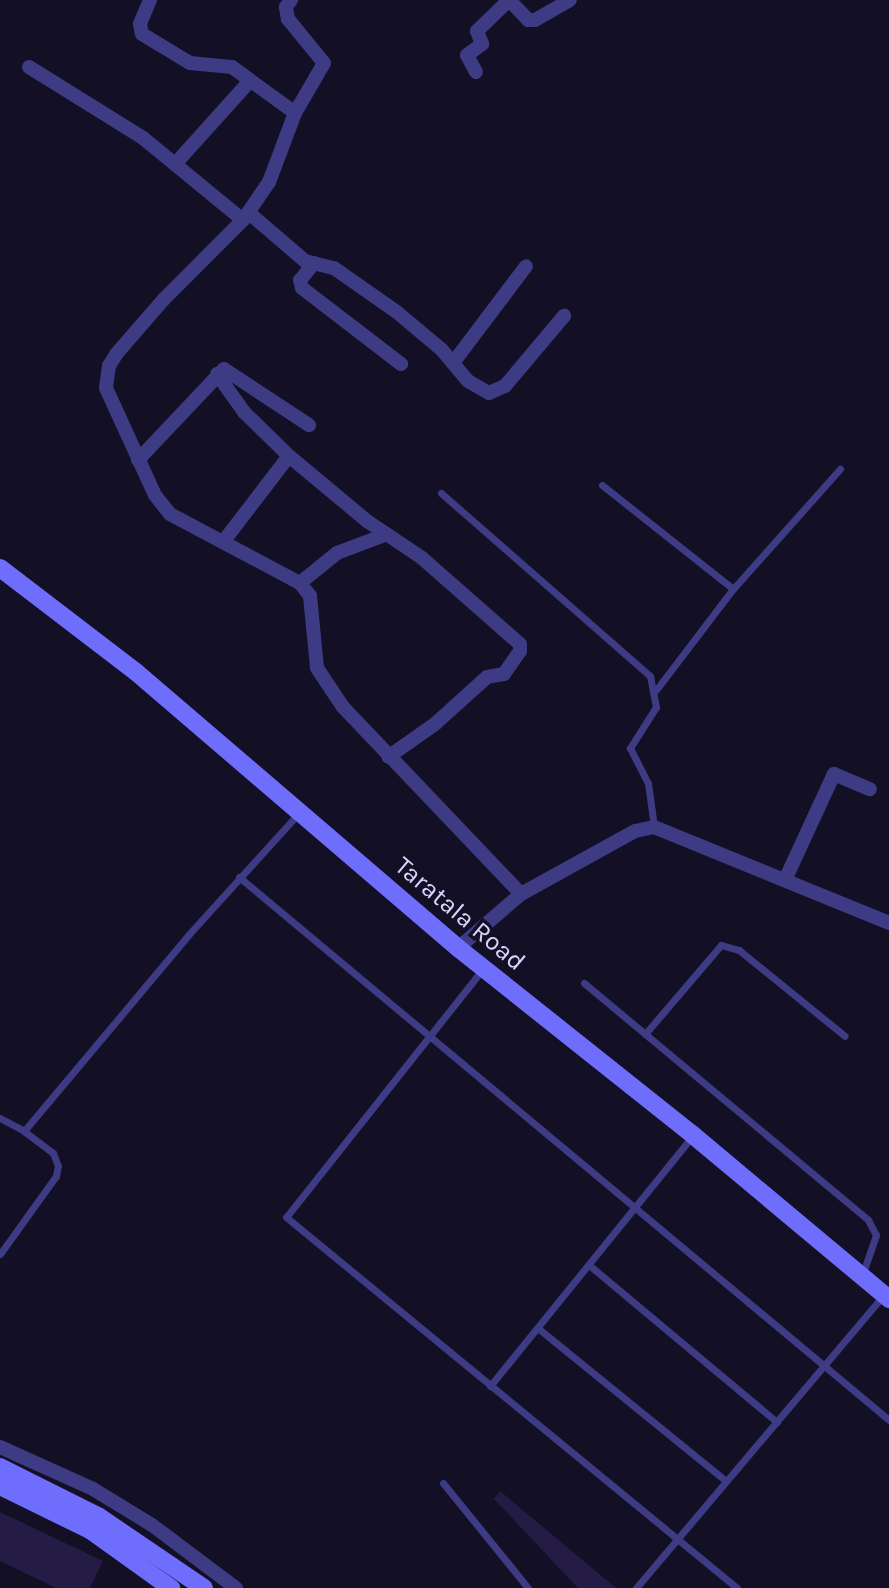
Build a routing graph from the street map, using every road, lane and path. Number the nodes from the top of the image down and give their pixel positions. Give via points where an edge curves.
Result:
1 (150, 0) edge
2 (570, 0) edge
3 (285, 2) edge
4 (29, 67) dead end
5 (476, 72) dead end
6 (249, 82) junction
7 (295, 113) junction
8 (176, 163) junction
9 (246, 216) junction
10 (314, 263) junction
11 (526, 266) dead end
12 (564, 316) dead end
13 (453, 363) junction
14 (401, 365) dead end
15 (217, 374) junction
16 (309, 425) dead end
17 (289, 456) junction
18 (138, 460) junction
19 (840, 469) dead end
20 (602, 485) dead end
21 (441, 493) dead end
22 (387, 534) junction
23 (223, 542) junction
24 (0, 568) edge
25 (300, 583) junction
26 (733, 589) junction
27 (656, 690) junction
28 (388, 757) junction
29 (870, 789) dead end
30 (300, 812) junction
31 (654, 827) junction
32 (239, 877) junction
33 (785, 880) junction
34 (521, 894) junction
35 (889, 923) edge
36 (458, 948) junction
37 (483, 968) junction
38 (584, 984) dead end
39 (645, 1034) junction
40 (845, 1036) dead end
41 (428, 1037) junction
42 (0, 1118) edge
43 (24, 1131) junction
44 (693, 1135) junction
45 (636, 1205) junction
46 (0, 1254) edge
47 (589, 1265) junction
48 (862, 1277) junction
49 (887, 1297) edge
50 (538, 1329) junction
51 (825, 1366) junction
52 (490, 1386) junction
53 (889, 1420) edge
54 (777, 1422) junction
55 (0, 1447) edge
56 (0, 1468) edge
57 (726, 1481) junction
58 (443, 1483) dead end
59 (0, 1486) edge
60 (676, 1540) junction
61 (172, 1588) edge
62 (204, 1588) edge
63 (236, 1588) edge
64 (527, 1588) edge
65 (636, 1588) edge
66 (737, 1588) edge

1 - 6 street via 140,24 142,34 190,63 232,66
2 - 5 street via 535,20 509,0 477,31 482,44 467,55
3 - 7 street via 288,19 324,64
4 - 8 street via 105,112
6 - 7 street
6 - 8 street
7 - 9 street via 269,182
8 - 9 street
9 - 10 street
9 - 18 street via 164,299 109,366 106,388
10 - 13 street via 347,275
10 - 14 street via 300,280 308,295
11 - 13 street
12 - 13 street via 496,391 479,388
15 - 16 street via 231,370
15 - 17 street via 244,412
15 - 18 street
17 - 22 street
17 - 23 street
18 - 23 street via 170,514
19 - 26 lane
20 - 26 lane
21 - 27 lane via 626,653 650,676
22 - 25 street via 337,552
22 - 28 street via 422,558 521,648 504,674 486,677 435,724
23 - 25 street
24 - 30 street, Taratala Road via 136,672
25 - 28 street via 310,596 317,668 343,707
26 - 27 lane
27 - 31 lane via 656,706 630,748 648,783
28 - 34 street
29 - 33 street via 834,774
30 - 32 lane
30 - 36 street, Taratala Road
31 - 33 street
31 - 34 street via 635,831
32 - 41 lane
32 - 43 lane
33 - 35 street
34 - 36 street
36 - 37 street, Taratala Road
37 - 41 lane
37 - 44 street, Taratala Road
38 - 39 lane
39 - 40 lane via 721,946 739,950
39 - 48 lane via 868,1220 876,1236
41 - 45 lane
41 - 52 lane via 286,1217
42 - 43 lane
43 - 46 lane via 53,1153 58,1166
44 - 45 lane
44 - 48 street, Taratala Road
45 - 47 lane
45 - 51 lane
47 - 50 lane
47 - 54 lane
48 - 49 street, Taratala Road
49 - 51 lane
50 - 52 lane
50 - 57 lane
51 - 53 lane
51 - 54 lane
52 - 60 lane
54 - 57 lane
55 - 63 street via 93,1489 152,1525
56 - 62 street via 98,1516
57 - 60 lane
58 - 64 lane
59 - 61 street via 89,1530
60 - 65 lane
60 - 66 lane

